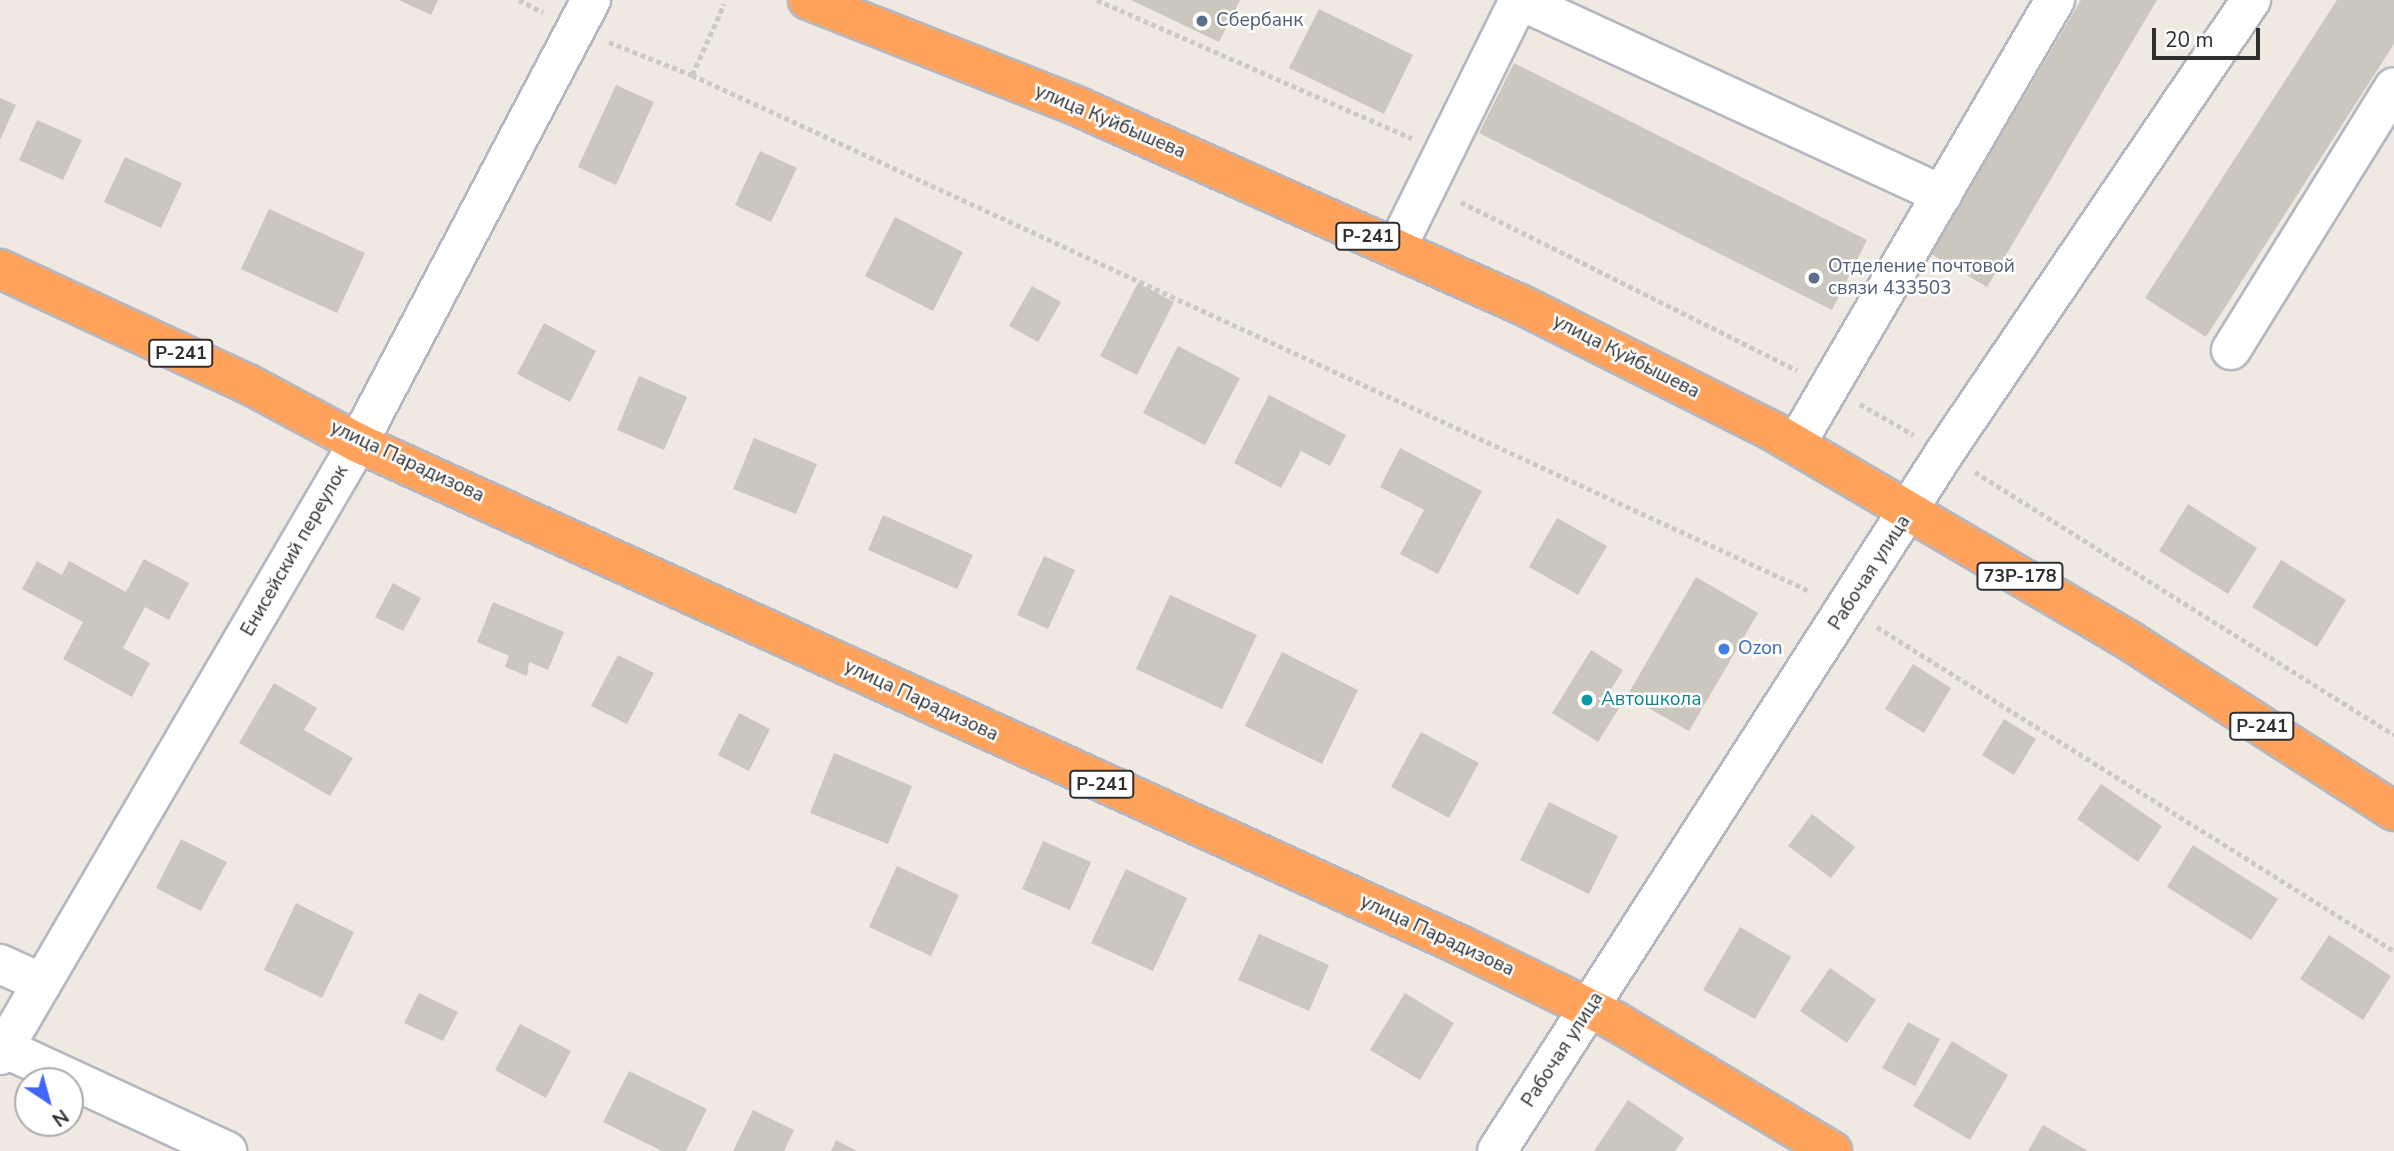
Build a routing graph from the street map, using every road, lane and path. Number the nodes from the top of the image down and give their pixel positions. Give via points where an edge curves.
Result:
1 (519, 0) edge
2 (808, 0) edge
3 (1097, 0) edge
4 (2055, 0) edge
5 (2251, 0) edge
6 (724, 4) dead end
7 (584, 15) edge
8 (692, 75) junction
9 (2394, 87) edge
10 (1441, 151) junction
11 (1942, 195) junction
12 (1396, 249) junction
13 (0, 269) edge
14 (2231, 350) dead end
15 (358, 443) junction
16 (1796, 444) junction
17 (1910, 510) junction
18 (1847, 608) junction
19 (2130, 641) joint
20 (2394, 811) edge
21 (2394, 951) edge
22 (0, 964) edge
23 (42, 983) junction
24 (1590, 1009) junction
25 (2, 1052) edge
26 (227, 1151) edge
27 (1497, 1151) edge
28 (1832, 1151) edge

1 - 7 path
2 - 12 highway, улица Куйбышева / Р-241 via 1079,107
3 - 10 path
4 - 11 street
5 - 17 street, Рабочая улица
6 - 8 path
7 - 8 path
7 - 15 street, Енисейский переулок
8 - 18 path
9 - 14 street
10 - 11 street via 1519,0
10 - 12 street
11 - 16 street
12 - 16 highway, улица Куйбышева / Р-241 via 1530,309
13 - 15 highway, улица Парадизова / Р-241 via 248,384
15 - 23 street, Енисейский переулок
15 - 24 highway, улица Парадизова / Р-241 via 1462,946
16 - 17 highway, улица Куйбышева / Р-241
17 - 18 street, Рабочая улица
17 - 19 highway, улица Куйбышева / 73Р-178
18 - 21 path
18 - 24 street, Рабочая улица
19 - 20 highway, улица Куйбышева / Р-241
22 - 23 street
23 - 25 street, Енисейский переулок
24 - 27 street, Рабочая улица
24 - 28 highway, улица Парадизова / Р-241
25 - 26 street

